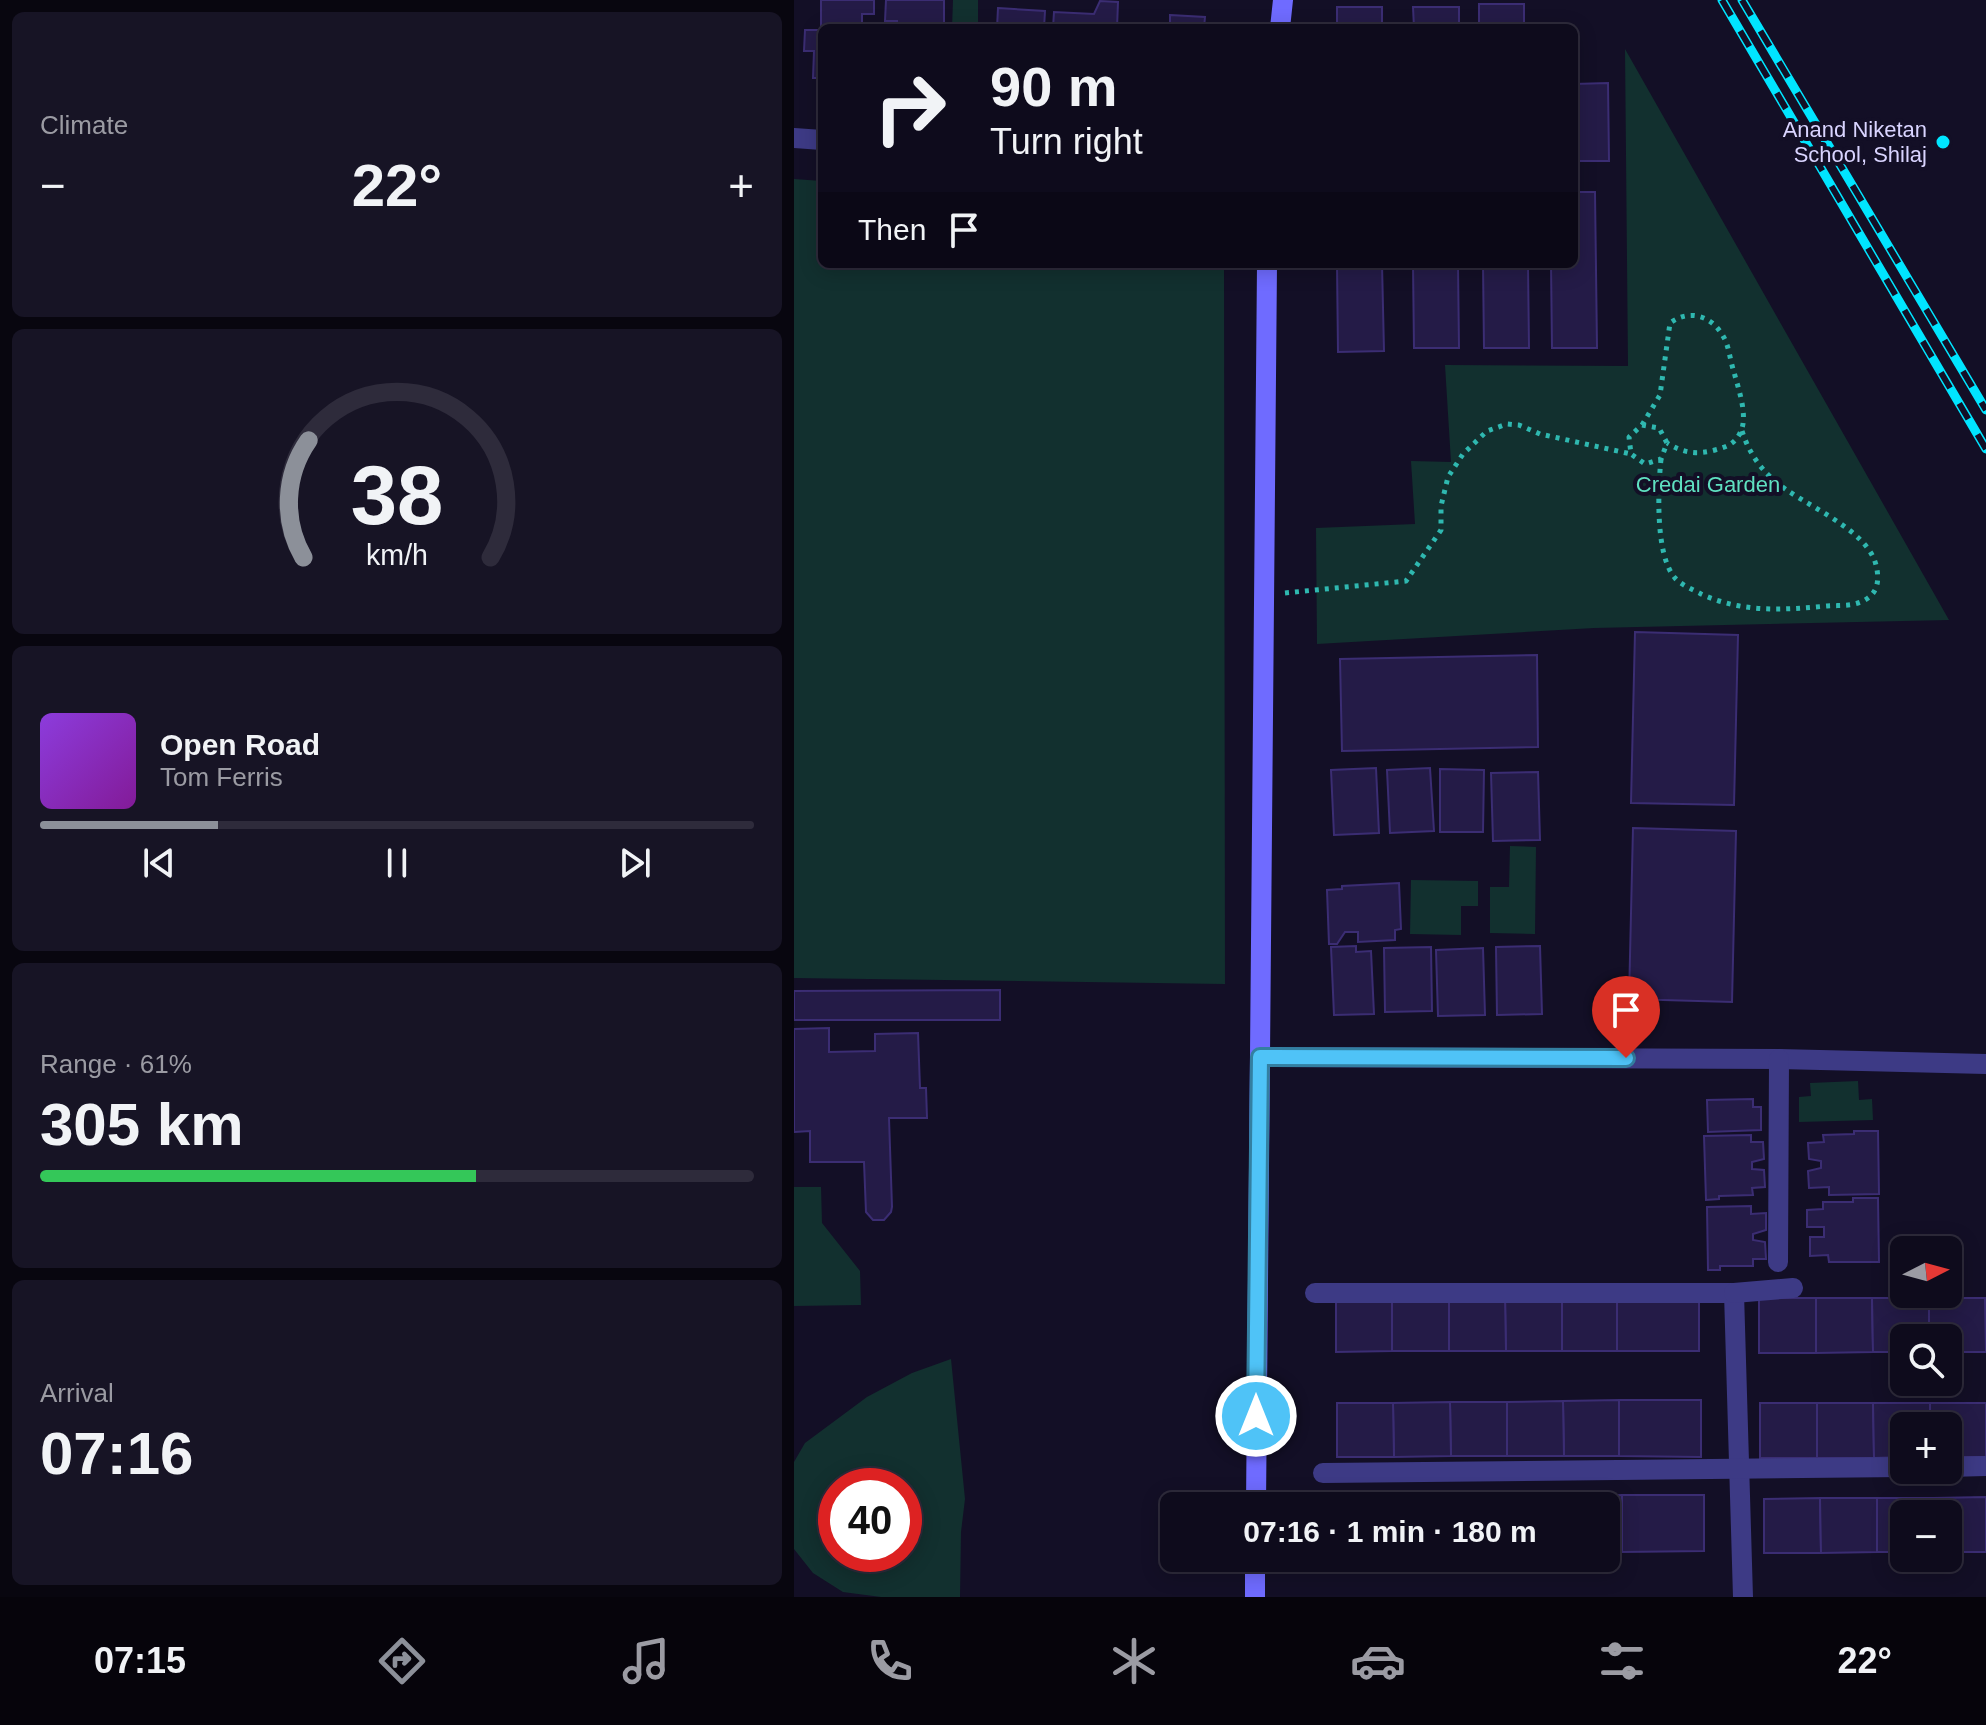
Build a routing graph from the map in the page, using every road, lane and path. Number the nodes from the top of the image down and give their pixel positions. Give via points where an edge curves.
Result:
1 (1283, 0) edge
2 (1280, 24) edge
3 (794, 138) edge
4 (818, 140) edge
5 (1267, 268) edge
6 (1642, 425) junction
7 (1742, 431) junction
8 (1667, 443) junction
9 (1631, 454) junction
10 (1661, 459) junction
11 (1317, 588) dead end
12 (1260, 1057) junction
13 (1779, 1059) junction
14 (1986, 1064) edge
15 (1778, 1262) dead end
16 (1793, 1288) dead end
17 (1315, 1293) dead end
18 (1734, 1293) junction
19 (1986, 1466) edge
20 (1890, 1467) edge
21 (1962, 1467) edge
22 (1739, 1469) junction
23 (1323, 1473) dead end
24 (1256, 1492) edge
25 (1255, 1572) edge
26 (1255, 1597) edge
27 (1743, 1597) edge

1 - 2 street
3 - 4 street
5 - 12 street
6 - 7 path via 1660,395 1670,323 1690,314 1700,315 1723,336 1739,390
6 - 8 path via 1659,428
6 - 9 path via 1629,437
7 - 8 path via 1732,443 1707,453 1690,453
7 - 10 path via 1753,457 1775,481 1866,545 1877,571 1876,590 1869,598 1852,605 1758,610 1714,599 1675,578 1660,523
8 - 10 path
9 - 10 path via 1645,464
9 - 11 path via 1519,425 1495,427 1454,465 1443,491 1441,530 1406,581
12 - 13 street
12 - 24 street
13 - 14 street
13 - 15 street
16 - 18 street
17 - 18 street
18 - 22 street
19 - 21 street
20 - 22 street
22 - 23 street
22 - 27 street
25 - 26 street

